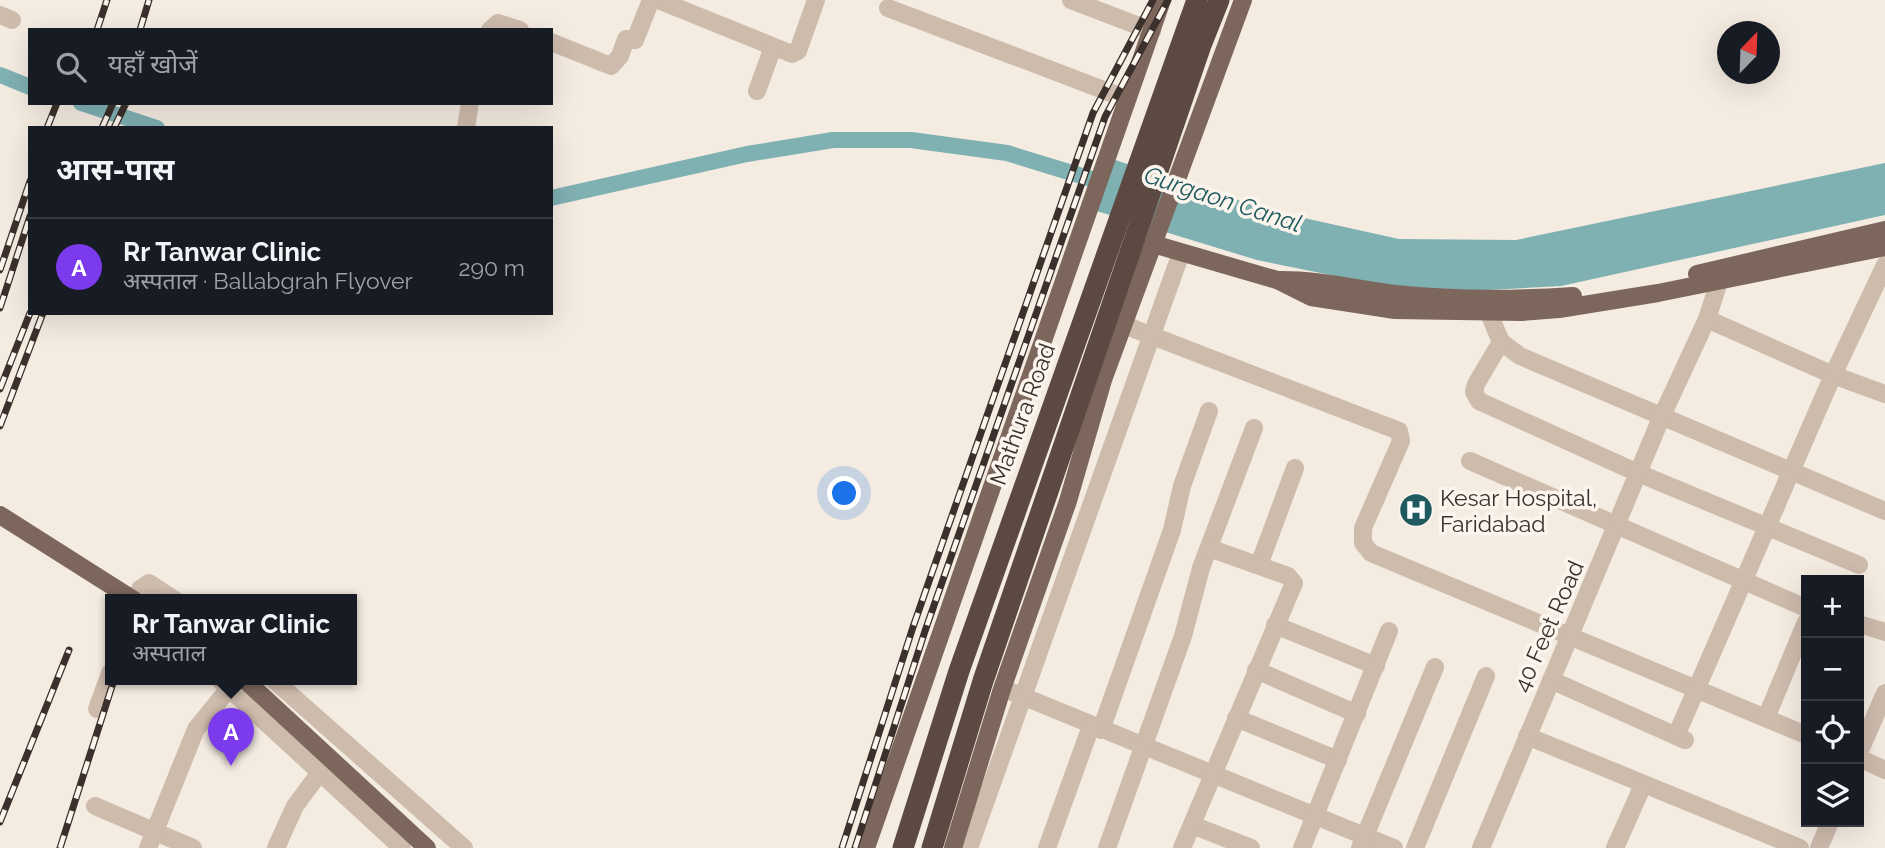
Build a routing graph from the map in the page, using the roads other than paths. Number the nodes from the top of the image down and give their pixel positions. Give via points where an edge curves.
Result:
1 (651, 0) edge
2 (658, 0) edge
3 (816, 0) edge
4 (1071, 0) edge
5 (1162, 0) edge
6 (1197, 0) edge
7 (1219, 0) edge
8 (1243, 0) edge
9 (888, 8) dead end
10 (492, 28) edge
11 (514, 28) edge
12 (1152, 31) junction
13 (553, 43) edge
14 (773, 47) junction
15 (757, 90) dead end
16 (1128, 99) junction
17 (470, 105) edge
18 (466, 126) edge
19 (1141, 233) junction
20 (1884, 236) edge
21 (1181, 253) junction
22 (1885, 265) edge
23 (1721, 275) junction
24 (1277, 280) junction
25 (1488, 311) junction
26 (1707, 319) junction
27 (1124, 325) junction
28 (1150, 334) junction
29 (1501, 342) junction
30 (1833, 375) junction
31 (1885, 394) edge
32 (1209, 411) dead end
33 (1661, 418) junction
34 (1254, 428) dead end
35 (1470, 461) dead end
36 (1295, 468) dead end
37 (1791, 471) junction
38 (1638, 473) junction
39 (1885, 512) edge
40 (0, 515) edge
41 (1617, 527) junction
42 (1767, 527) junction
43 (1209, 548) junction
44 (1259, 565) junction
45 (1858, 565) dead end
46 (1743, 582) junction
47 (125, 594) edge
48 (138, 594) edge
49 (165, 594) edge
50 (1801, 606) edge
51 (1275, 625) junction
52 (1864, 626) edge
53 (1390, 631) dead end
54 (1885, 632) edge
55 (1801, 634) edge
56 (1570, 635) junction
57 (1376, 666) junction
58 (1435, 667) dead end
59 (1256, 670) junction
60 (1486, 676) dead end
61 (1551, 680) junction
62 (106, 685) edge
63 (231, 685) edge
64 (236, 685) edge
65 (237, 685) edge
66 (280, 685) edge
67 (1696, 687) junction
68 (1002, 689) junction
69 (1885, 693) edge
70 (1021, 696) junction
71 (97, 709) dead end
72 (1357, 713) junction
73 (1236, 718) junction
74 (1766, 718) junction
75 (1096, 728) junction
76 (1801, 733) edge
77 (1527, 736) junction
78 (1864, 743) edge
79 (1144, 746) junction
80 (1864, 758) edge
81 (1338, 760) junction
82 (1885, 770) edge
83 (321, 771) junction
84 (1213, 774) junction
85 (1643, 785) junction
86 (95, 806) dead end
87 (1316, 816) junction
88 (1192, 824) junction
89 (1828, 827) edge
90 (151, 840) edge
91 (382, 842) edge
92 (1363, 842) edge
93 (193, 848) edge
94 (276, 848) edge
95 (402, 848) edge
96 (427, 848) edge
97 (464, 848) edge
98 (866, 848) edge
99 (903, 848) edge
100 (932, 848) edge
101 (953, 848) edge
102 (969, 848) edge
103 (1047, 848) edge
104 (1107, 848) edge
105 (1182, 848) edge
106 (1251, 848) edge
107 (1302, 848) edge
108 (1394, 848) edge
109 (1415, 848) edge
110 (1481, 848) edge
111 (1615, 848) edge
112 (1800, 848) edge
113 (1819, 848) edge

1 - 13 street via 635,40 626,39 611,66
2 - 14 street
3 - 14 street via 798,51 792,54
4 - 12 street
5 - 12 main road
6 - 19 highway, Mathura Road via 1138,163
7 - 19 highway, Mathura Road
8 - 19 main road via 1185,159
9 - 16 street
10 - 11 street via 498,23
12 - 16 main road
14 - 15 street
16 - 98 main road
17 - 18 street
19 - 21 main road
19 - 27 main road
19 - 99 highway, Mathura Road via 959,671
19 - 100 highway, Mathura Road via 984,681
20 - 23 main road
21 - 24 main road
21 - 28 street
22 - 30 street
23 - 24 main road via 1550,298 1408,295 1301,279
23 - 25 main road via 1559,309
23 - 26 street, 40 Feet Road
24 - 25 main road via 1311,297 1375,308
25 - 29 street
26 - 30 street
26 - 33 street, 40 Feet Road
27 - 28 street
27 - 68 main road
28 - 56 street via 1399,431 1401,442 1363,528 1366,549
28 - 70 street
29 - 33 street via 1520,356
29 - 38 street via 1476,384 1479,401
30 - 31 street
30 - 37 street
32 - 75 street via 1182,486 1172,530
33 - 37 street
33 - 38 street, 40 Feet Road
34 - 43 street
35 - 41 street
36 - 44 street
37 - 39 street
37 - 42 street
38 - 41 street, 40 Feet Road
38 - 42 street
40 - 47 main road
41 - 46 street
41 - 56 street, 40 Feet Road
42 - 45 street
42 - 46 street
43 - 44 street
43 - 79 street via 1184,636
44 - 51 street via 1294,581
46 - 50 street
46 - 67 street
48 - 49 street via 149,583
51 - 57 street
51 - 59 street
52 - 54 street
53 - 57 street
55 - 74 street
56 - 61 street, 40 Feet Road
56 - 67 street
57 - 72 street
58 - 92 street
59 - 72 street
59 - 73 street
60 - 109 street
61 - 67 street via 1681,738
61 - 77 street, 40 Feet Road
62 - 71 street
63 - 90 street via 195,729
64 - 83 street
65 - 96 main road
66 - 97 street
67 - 74 street
68 - 70 street
68 - 101 main road
69 - 78 street
70 - 75 street
70 - 102 street
72 - 81 street
73 - 81 street
73 - 84 street
74 - 76 street
75 - 79 street
75 - 103 street
77 - 85 street
77 - 110 street, 40 Feet Road
79 - 84 street
79 - 104 street
80 - 82 street
81 - 87 street
83 - 91 street
83 - 94 street via 295,806
84 - 87 street
84 - 88 street
85 - 111 street
85 - 112 street
86 - 90 street
87 - 92 street
87 - 107 street
88 - 105 street
88 - 106 street
89 - 113 street
90 - 93 street
91 - 95 street
92 - 108 street

